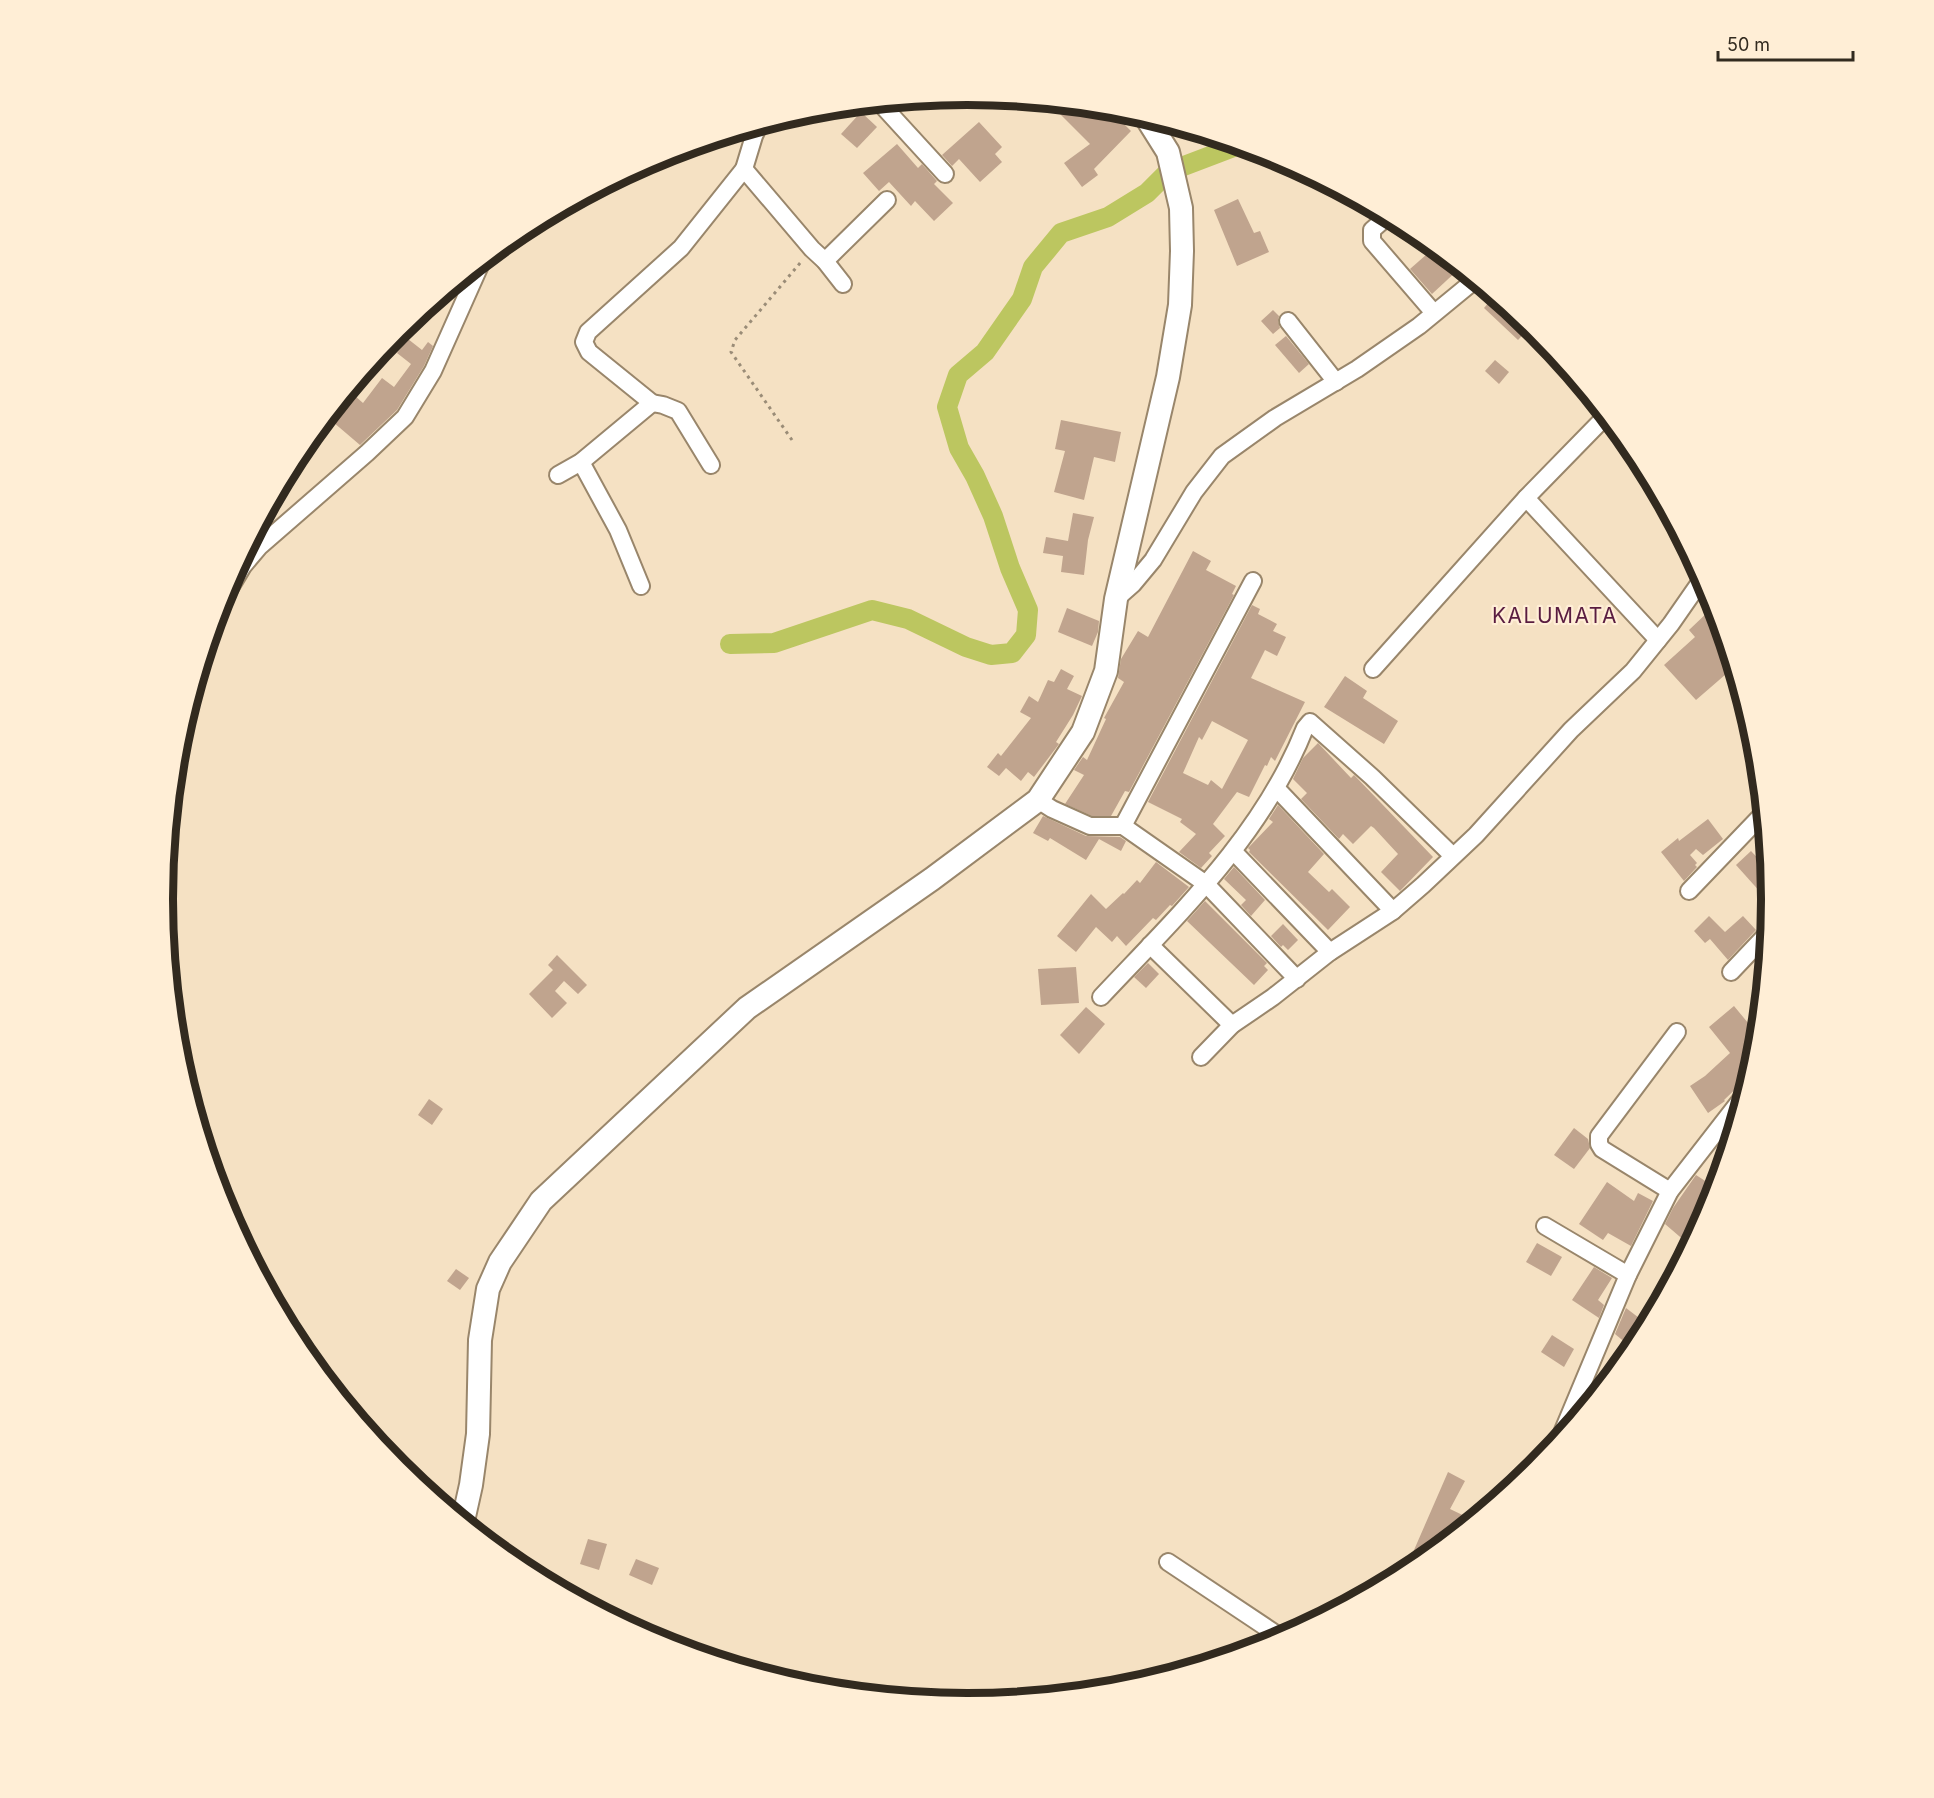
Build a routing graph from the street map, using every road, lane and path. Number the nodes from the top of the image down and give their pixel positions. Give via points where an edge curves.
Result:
1 (885, 110) edge
2 (1152, 127) edge
3 (755, 134) edge
4 (744, 169) junction
5 (945, 174) dead end
6 (887, 200) dead end
7 (1381, 222) edge
8 (812, 249) junction
9 (825, 261) junction
10 (475, 276) edge
11 (843, 284) dead end
12 (1469, 284) edge
13 (1434, 313) junction
14 (1288, 321) dead end
15 (1336, 382) junction
16 (652, 404) junction
17 (1601, 421) edge
18 (792, 440) dead end
19 (580, 462) junction
20 (711, 465) dead end
21 (558, 475) dead end
22 (1526, 498) junction
23 (251, 556) edge
24 (1253, 581) dead end
25 (641, 586) dead end
26 (1697, 586) edge
27 (1116, 599) junction
28 (1658, 640) junction
29 (1373, 669) dead end
30 (1277, 789) junction
31 (1038, 800) junction
32 (1756, 821) edge
33 (1123, 826) junction
34 (1234, 852) junction
35 (1453, 856) junction
36 (1206, 884) junction
37 (1689, 891) dead end
38 (1393, 911) junction
39 (1759, 942) edge
40 (1150, 945) junction
41 (1330, 952) junction
42 (1731, 972) dead end
43 (1297, 979) junction
44 (1101, 997) dead end
45 (1232, 1025) junction
46 (1677, 1032) dead end
47 (1201, 1057) dead end
48 (1732, 1111) edge
49 (1670, 1191) junction
50 (1545, 1226) dead end
51 (1628, 1275) junction
52 (1568, 1418) edge
53 (465, 1513) edge
54 (1168, 1562) dead end
55 (1273, 1632) edge

1 - 5 street
2 - 27 street via 1168,152 1181,207 1178,315 1166,388
3 - 4 street
4 - 8 street
4 - 16 street via 681,248 588,332 584,342 589,352
6 - 9 street
7 - 13 street via 1372,230 1372,241
8 - 9 street
8 - 18 path via 735,340 731,352
9 - 11 street
10 - 23 street via 438,361 405,417
12 - 13 street
13 - 15 street
14 - 15 street
15 - 27 street via 1275,418 1222,456 1194,492 1153,560
16 - 19 street
16 - 20 street via 678,411
17 - 22 street
19 - 21 street
19 - 25 street via 618,530
22 - 28 street
22 - 29 street
24 - 33 street
26 - 28 street
27 - 31 street via 1106,671 1083,732
28 - 35 street via 1633,671 1570,730
30 - 34 street
30 - 35 street via 1305,728 1312,722
30 - 38 street
31 - 33 street via 1090,826
31 - 53 street via 747,1008 541,1201 500,1262 488,1289 480,1340 478,1434
32 - 37 street
33 - 36 street
34 - 36 street
34 - 41 street
35 - 38 street
36 - 40 street
36 - 43 street
38 - 41 street
39 - 42 street
40 - 44 street
40 - 45 street
41 - 43 street
43 - 45 street
45 - 47 street
46 - 49 street via 1599,1136 1602,1149
48 - 49 street
49 - 51 street
50 - 51 street
51 - 52 street
54 - 55 street

